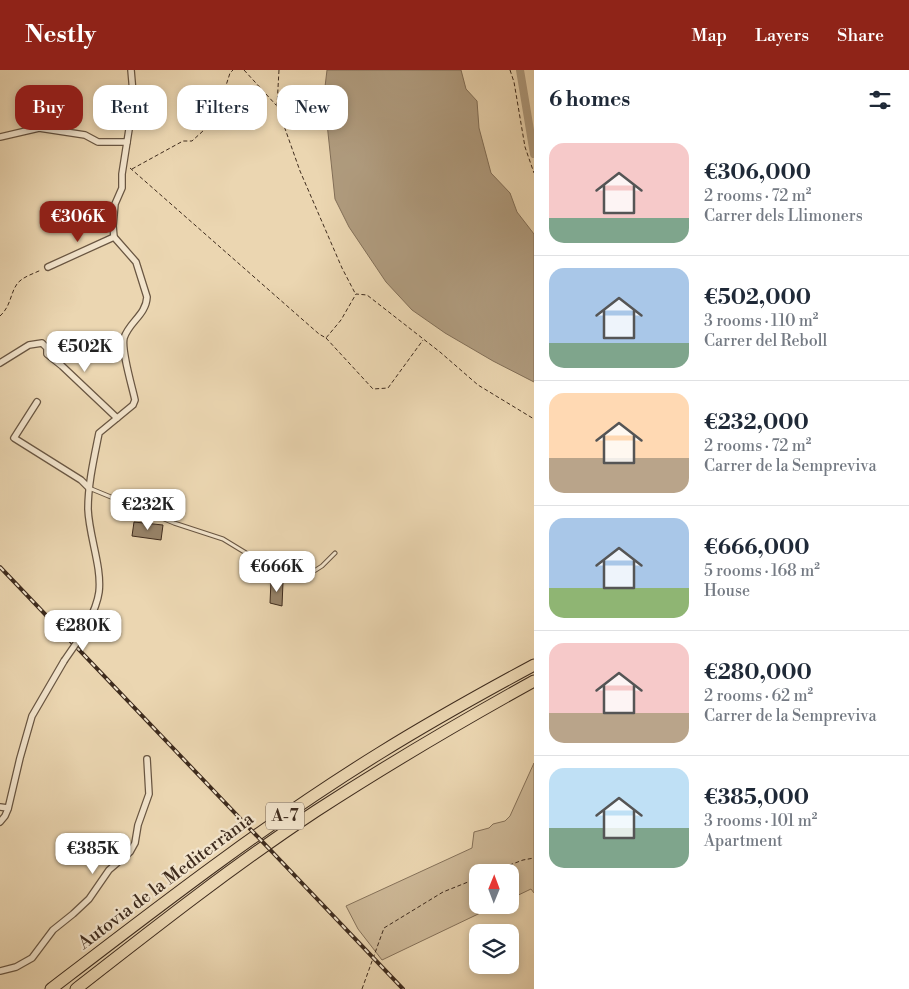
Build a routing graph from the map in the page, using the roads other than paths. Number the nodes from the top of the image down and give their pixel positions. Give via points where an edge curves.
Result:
1 (130, 70) edge
2 (0, 137) edge
3 (127, 142) junction
4 (114, 237) junction
5 (48, 266) road end
6 (0, 363) edge
7 (37, 402) dead end
8 (118, 418) junction
9 (89, 488) junction
10 (335, 553) dead end
11 (534, 665) edge
12 (534, 681) edge
13 (147, 758) dead end
14 (0, 807) edge
15 (8, 808) junction
16 (0, 822) edge
17 (0, 971) edge
18 (51, 989) edge
19 (76, 989) edge

1 - 3 street via 133,93
2 - 3 street via 39,128 85,135 98,142
3 - 4 street via 122,188 115,204
4 - 5 street
4 - 8 street via 136,262 147,297 143,311 127,332 124,343 134,405
6 - 8 street via 29,345 42,342 47,354
7 - 9 street via 14,438
8 - 9 street via 99,433
9 - 10 lane via 223,539 300,580
9 - 15 street, bridge via 89,526 99,592 84,632 32,716
11 - 18 highway, Autovia de la Mediterrània / A-7 via 434,720 308,800 224,858
12 - 19 highway, Autovia de la Mediterrània / A-7 via 458,723 315,812 173,913
13 - 17 street via 149,794 130,852 109,870 84,904 53,930 32,958
14 - 15 street
15 - 16 street

